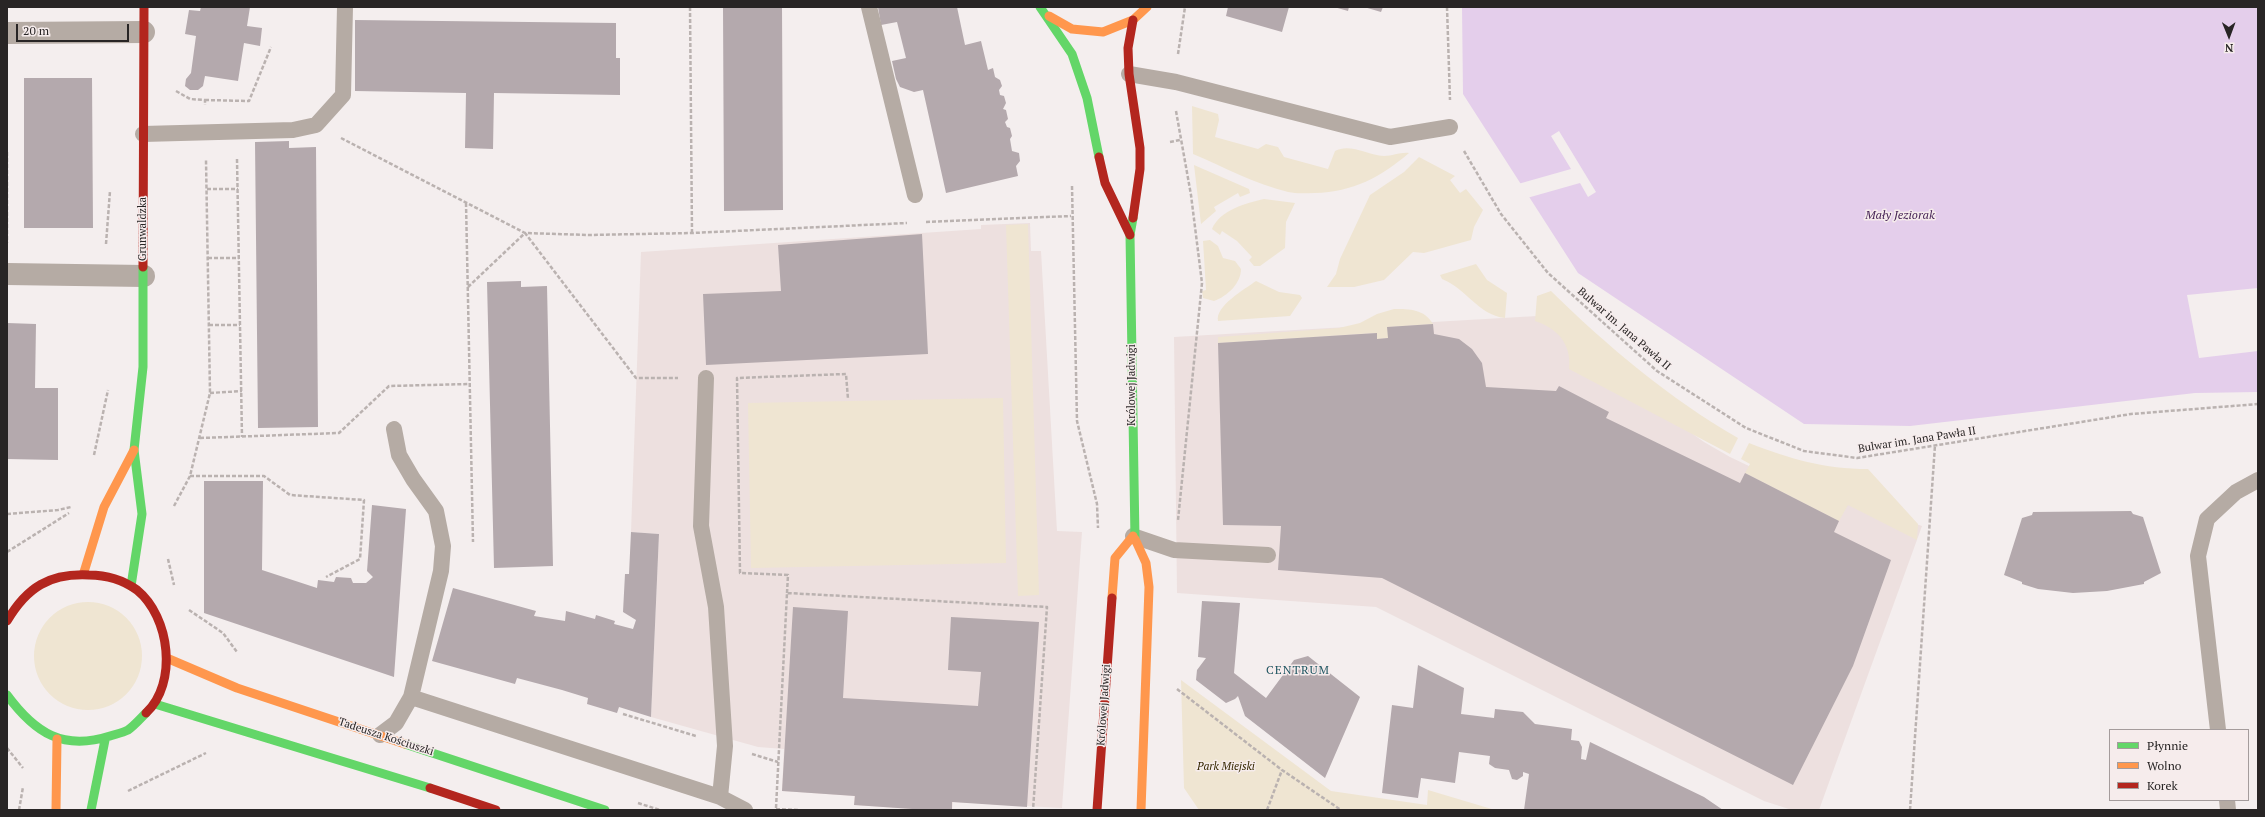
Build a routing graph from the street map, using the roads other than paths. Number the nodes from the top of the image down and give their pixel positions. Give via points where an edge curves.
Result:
1 (144, 7) edge
2 (345, 7) edge
3 (869, 7) edge
4 (1147, 7) edge
5 (1042, 10) edge
6 (1133, 20) junction
7 (144, 32) junction
8 (7, 33) edge
9 (1129, 74) junction
10 (1450, 127) road end
11 (143, 134) junction
12 (915, 195) dead end
13 (1130, 234) junction
14 (7, 274) edge
15 (144, 276) junction
16 (706, 378) dead end
17 (394, 429) dead end
18 (134, 450) junction
19 (2258, 480) edge
20 (1133, 536) junction
21 (1268, 555) dead end
22 (84, 572) junction
23 (132, 586) junction
24 (10, 608) edge
25 (7, 621) edge
26 (169, 659) junction
27 (7, 694) edge
28 (411, 697) junction
29 (155, 704) junction
30 (2218, 729) edge
31 (380, 734) junction
32 (58, 739) junction
33 (105, 740) junction
34 (720, 797) junction
35 (56, 810) edge
36 (91, 810) edge
37 (494, 810) edge
38 (604, 810) edge
39 (745, 810) edge
40 (1097, 810) edge
41 (1141, 810) edge

1 - 7 street, Grunwaldzka
2 - 11 lane via 343,95 316,125 293,130
3 - 12 lane
4 - 6 street
5 - 6 street via 1072,29 1103,32
5 - 13 street, Królowej Jadwigi via 1072,54 1087,98 1105,183
6 - 9 street, Królowej Jadwigi via 1128,48
7 - 8 street
7 - 11 street, Grunwaldzka
9 - 10 lane via 1176,82 1390,136
9 - 13 street, Królowej Jadwigi via 1140,148 1140,169
11 - 15 street, Grunwaldzka
13 - 20 street, Królowej Jadwigi
14 - 15 street
15 - 18 street, Grunwaldzka via 143,367
16 - 34 lane via 701,526 716,607 725,746
17 - 28 lane via 399,455 436,511 443,546 441,571
18 - 22 street, Grunwaldzka via 104,507
18 - 23 street, Grunwaldzka via 142,514
19 - 30 lane via 2236,492 2207,519 2198,556
20 - 21 lane via 1174,550
20 - 40 street, Królowej Jadwigi via 1114,558
20 - 41 street, Królowej Jadwigi via 1146,563 1149,587
22 - 23 street via 109,576
22 - 24 street via 57,576 32,589
23 - 26 street via 152,606 165,631
24 - 25 street
26 - 29 street via 166,683
26 - 31 street, Tadeusza Kościuszki via 237,688
27 - 32 street via 20,714 37,728
28 - 31 lane via 396,723
28 - 34 lane
29 - 33 street via 141,720 124,733
29 - 37 street via 376,770
31 - 38 street, Tadeusza Kościuszki
32 - 33 street via 81,743
32 - 35 street
33 - 36 street
34 - 39 lane

